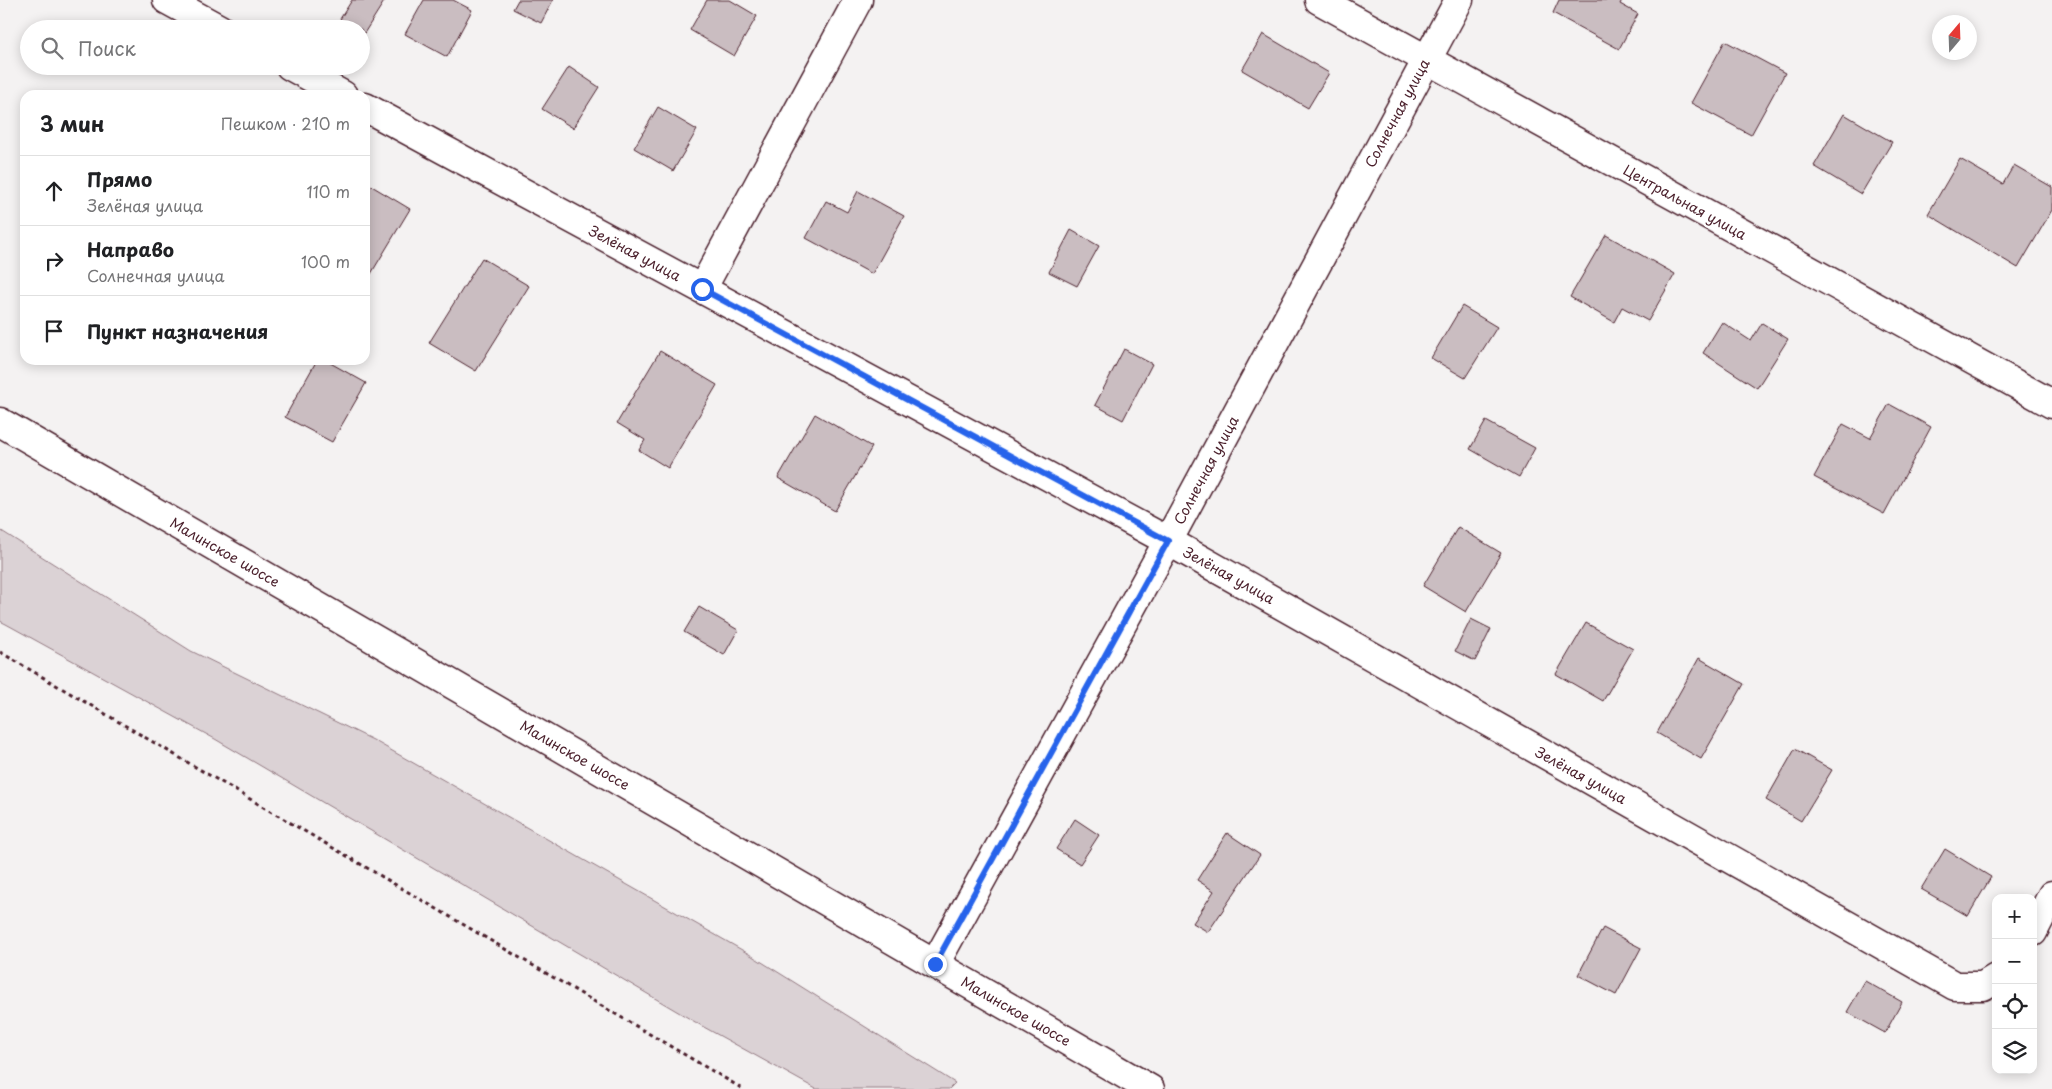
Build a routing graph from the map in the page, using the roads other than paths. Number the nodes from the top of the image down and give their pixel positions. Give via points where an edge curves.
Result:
1 (167, 0) edge
2 (858, 0) edge
3 (1319, 0) edge
4 (1459, 0) edge
5 (204, 20) edge
6 (1426, 60) junction
7 (306, 75) edge
8 (334, 90) edge
9 (370, 110) edge
10 (702, 289) junction
11 (2052, 404) edge
12 (0, 422) edge
13 (1168, 541) junction
14 (2052, 895) edge
15 (2037, 924) edge
16 (935, 964) junction
17 (1989, 982) edge
18 (1150, 1089) edge

1 - 5 street
2 - 10 street
3 - 6 street, Центральная улица
4 - 6 street, Солнечная улица
6 - 11 street, Центральная улица
6 - 13 street, Солнечная улица
7 - 8 street
9 - 10 street, Зелёная улица
10 - 13 street, Зелёная улица
12 - 16 street, Малинское шоссе
13 - 16 street, Солнечная улица
13 - 17 street, Зелёная улица via 1955,986
14 - 15 street
16 - 18 street, Малинское шоссе

